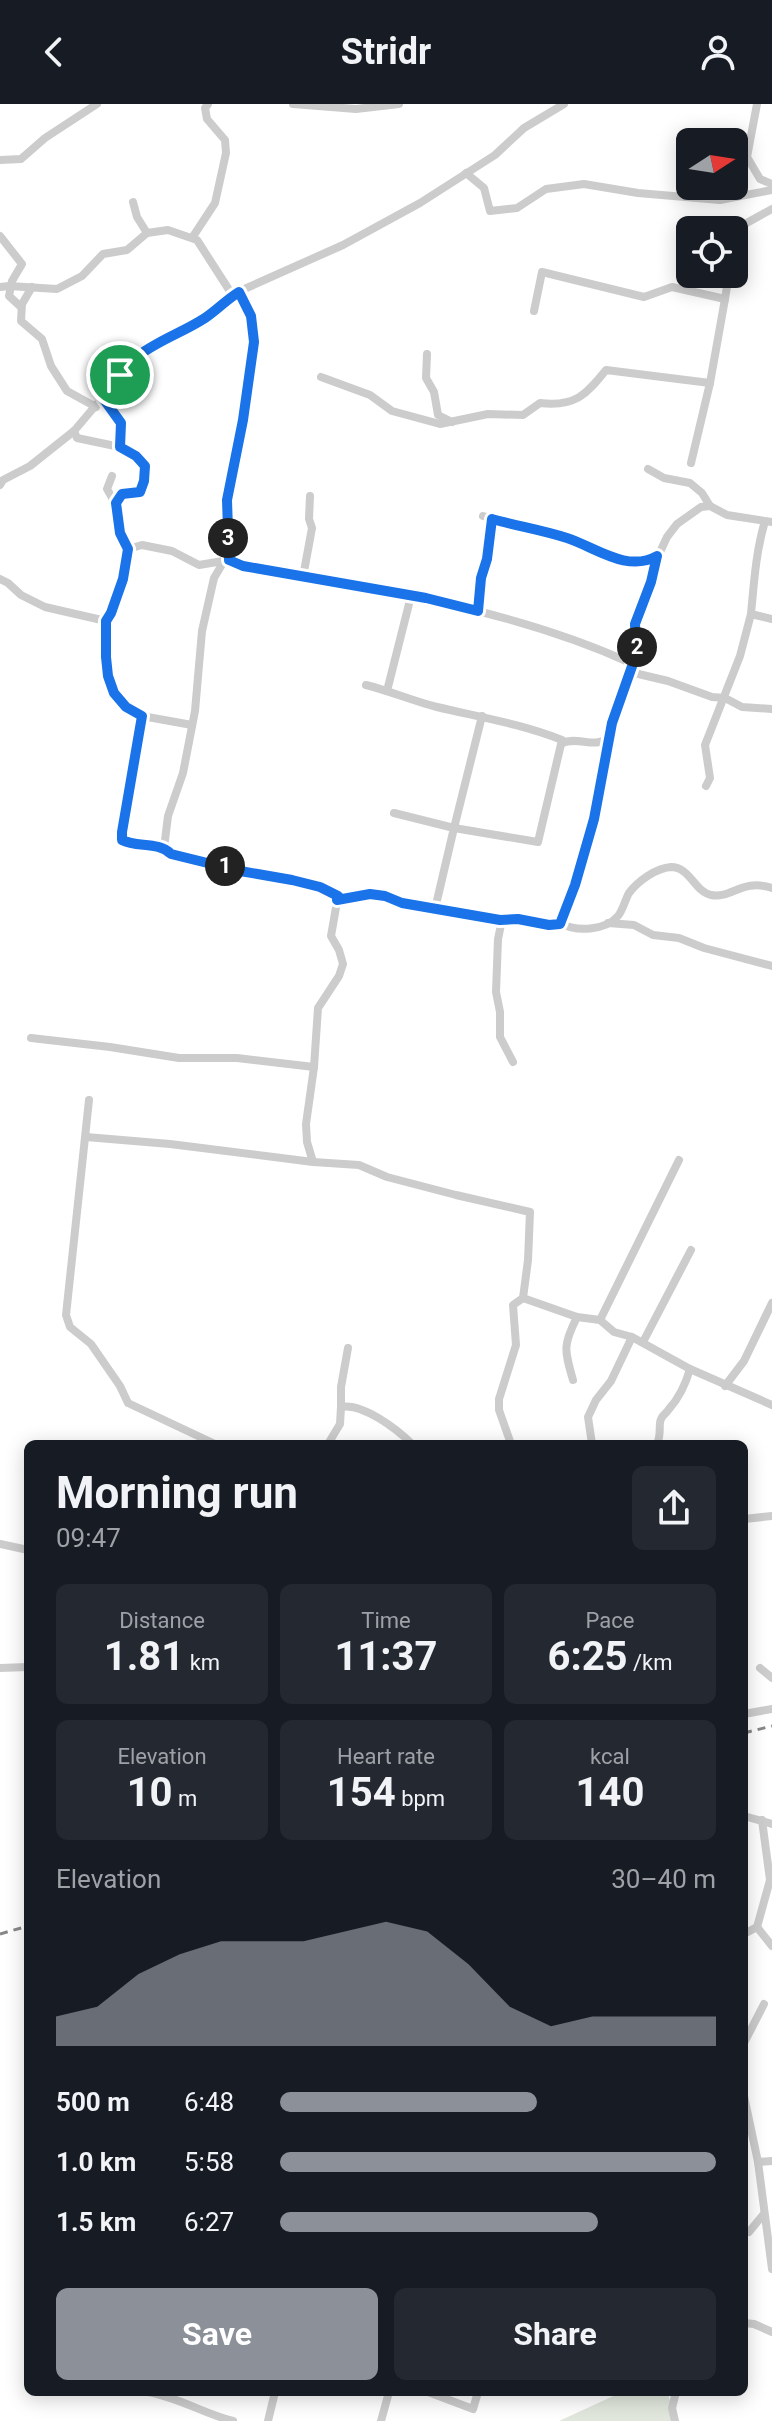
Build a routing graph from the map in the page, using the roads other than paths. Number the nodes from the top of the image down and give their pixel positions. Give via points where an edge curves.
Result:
1 (97, 104) edge
2 (208, 104) edge
3 (293, 104) edge
4 (399, 104) edge
5 (564, 104) edge
6 (757, 104) edge
7 (355, 107) edge
8 (0, 160) edge
9 (466, 173) junction
10 (772, 184) edge
11 (772, 190) edge
12 (133, 202) dead end
13 (772, 209) edge
14 (748, 222) edge
15 (147, 233) junction
16 (0, 236) edge
17 (192, 238) junction
18 (11, 286) junction
19 (0, 287) edge
20 (32, 287) junction
21 (727, 288) edge
22 (236, 294) junction
23 (725, 299) junction
24 (21, 307) junction
25 (534, 311) dead end
26 (427, 354) dead end
27 (321, 377) dead end
28 (710, 383) junction
29 (103, 398) junction
30 (96, 407) junction
31 (453, 422) junction
32 (74, 431) junction
33 (120, 447) junction
34 (691, 463) dead end
35 (648, 469) dead end
36 (112, 476) dead end
37 (0, 485) edge
38 (310, 496) dead end
39 (116, 503) junction
40 (710, 506) junction
41 (769, 521) edge
42 (128, 549) junction
43 (657, 556) junction
44 (227, 561) junction
45 (303, 577) junction
46 (0, 579) edge
47 (411, 596) junction
48 (478, 611) junction
49 (751, 614) junction
50 (772, 619) edge
51 (106, 621) junction
52 (631, 668) junction
53 (366, 685) dead end
54 (387, 691) junction
55 (725, 698) junction
56 (772, 709) edge
57 (142, 716) junction
58 (482, 716) junction
59 (192, 725) junction
60 (610, 737) junction
61 (562, 743) junction
62 (706, 786) dead end
63 (394, 813) dead end
64 (454, 828) junction
65 (164, 848) junction
66 (772, 888) edge
67 (337, 900) junction
68 (435, 909) junction
69 (502, 920) junction
70 (560, 923) junction
71 (608, 923) junction
72 (772, 966) edge
73 (31, 1038) dead end
74 (513, 1062) dead end
75 (314, 1067) junction
76 (89, 1100) dead end
77 (86, 1137) junction
78 (679, 1160) dead end
79 (313, 1162) junction
80 (691, 1250) dead end
81 (523, 1298) junction
82 (772, 1303) edge
83 (577, 1317) junction
84 (600, 1320) junction
85 (632, 1337) junction
86 (643, 1342) junction
87 (348, 1348) dead end
88 (690, 1369) junction
89 (573, 1380) dead end
90 (725, 1386) junction
91 (772, 1405) edge
92 (341, 1407) junction
93 (207, 1440) edge
94 (330, 1440) edge
95 (408, 1440) edge
96 (510, 1440) edge
97 (591, 1440) edge
98 (659, 1440) edge
99 (772, 1516) edge
100 (748, 1519) edge
101 (0, 1544) edge
102 (24, 1549) edge
103 (24, 1667) edge
104 (0, 1668) edge
105 (760, 1668) dead end
106 (772, 1678) edge
107 (772, 1709) edge
108 (748, 1713) edge
109 (748, 1817) edge
110 (762, 1820) junction
111 (772, 1824) edge
112 (770, 1868) edge
113 (757, 1927) junction
114 (748, 1932) edge
115 (772, 1946) edge
116 (764, 2004) dead end
117 (748, 2035) edge
118 (748, 2115) edge
119 (772, 2161) edge
120 (758, 2162) junction
121 (763, 2215) junction
122 (748, 2231) edge
123 (770, 2247) edge
124 (772, 2269) edge
125 (748, 2323) edge
126 (772, 2332) edge
127 (166, 2396) edge
128 (274, 2396) edge
129 (388, 2396) edge
130 (439, 2396) edge
131 (477, 2396) edge
132 (675, 2396) edge
133 (473, 2409) junction
134 (233, 2421) edge
135 (268, 2421) edge
136 (381, 2421) edge
137 (471, 2421) edge
138 (675, 2421) edge

1 - 8 street via 21,159
2 - 17 street via 207,119 225,140 226,153 215,203
3 - 7 street
4 - 7 street
5 - 9 street
6 - 10 street via 747,157 760,179
9 - 11 street via 484,188 490,211 517,208 546,189 584,184 720,200
9 - 22 street via 343,245
12 - 15 street
13 - 14 street
15 - 17 street via 168,230
15 - 20 street via 127,250 103,254 82,276 57,289
16 - 18 street via 22,264
17 - 22 street
18 - 19 street
18 - 20 street
18 - 24 street via 9,296
20 - 24 street
21 - 23 street
22 - 29 street via 135,359
22 - 44 street via 251,316 254,342 227,500
23 - 25 street via 672,287 644,297 542,272
23 - 28 street
24 - 30 street via 21,321 42,339 67,391
26 - 31 street via 426,378 438,415
27 - 31 street via 370,395 392,411 440,424
28 - 31 street via 606,370 587,394 558,405 540,403 523,415 488,414
28 - 34 street
29 - 30 street
29 - 33 street via 121,423
30 - 32 street
32 - 33 street via 77,438
32 - 37 street
33 - 39 street via 145,466 144,481 140,492 122,494
35 - 40 street via 690,483
36 - 39 street via 107,489
38 - 45 street via 312,528
39 - 42 street
40 - 41 street via 727,515
40 - 43 street via 677,524
41 - 49 street via 757,547
42 - 44 street via 142,545 172,551 199,565
42 - 51 street
43 - 48 street via 636,562 609,556 570,539 488,518
43 - 52 street via 635,624
44 - 45 street
44 - 59 street via 214,578 202,631
45 - 47 street
46 - 51 street via 45,607
47 - 48 street
47 - 54 street
48 - 52 street via 596,647
49 - 50 street
49 - 55 street
51 - 57 street via 108,676 114,693
52 - 55 street
52 - 60 street
53 - 54 street
54 - 58 street
55 - 56 street via 742,707
55 - 62 street via 705,745 710,778
57 - 59 street
57 - 65 street via 122,840
58 - 61 street via 538,730
58 - 64 street
59 - 65 street
60 - 61 street via 604,742
60 - 70 street via 594,819
61 - 64 street via 538,842
63 - 64 street
64 - 68 street
65 - 67 street via 171,854 320,887
66 - 71 street via 753,884 712,895 672,867 636,885
67 - 68 street via 370,894
67 - 75 street via 331,936 343,964 318,1008
68 - 69 street
69 - 70 street
69 - 74 street via 496,992 500,1037
70 - 71 street via 570,929
71 - 72 street via 634,925 653,935
73 - 75 street via 179,1058
75 - 79 street via 306,1124
76 - 77 street
77 - 79 street
77 - 93 street via 68,1323 91,1344 128,1403
78 - 84 street
79 - 81 street via 359,1165 387,1177 530,1212
80 - 86 street
81 - 83 street
81 - 96 street via 513,1305 516,1345 499,1399
82 - 90 street via 744,1361
83 - 84 street
83 - 89 street via 566,1339
84 - 85 street via 614,1332
85 - 86 street
85 - 97 street via 588,1417
86 - 88 street
87 - 92 street
88 - 90 street
88 - 98 street via 662,1417
90 - 91 street
92 - 94 street via 340,1424
92 - 95 street via 362,1409
99 - 100 street
101 - 102 street
103 - 104 street
105 - 106 street
107 - 108 street
109 - 110 street
110 - 111 street
110 - 112 street
112 - 113 street
113 - 114 street
113 - 115 street
116 - 117 street
118 - 120 street
119 - 120 street
120 - 121 street
121 - 122 street
121 - 123 street
123 - 124 street
125 - 126 street
127 - 134 street
128 - 135 street
129 - 136 street
130 - 133 street
131 - 133 street
132 - 138 street
133 - 137 street

